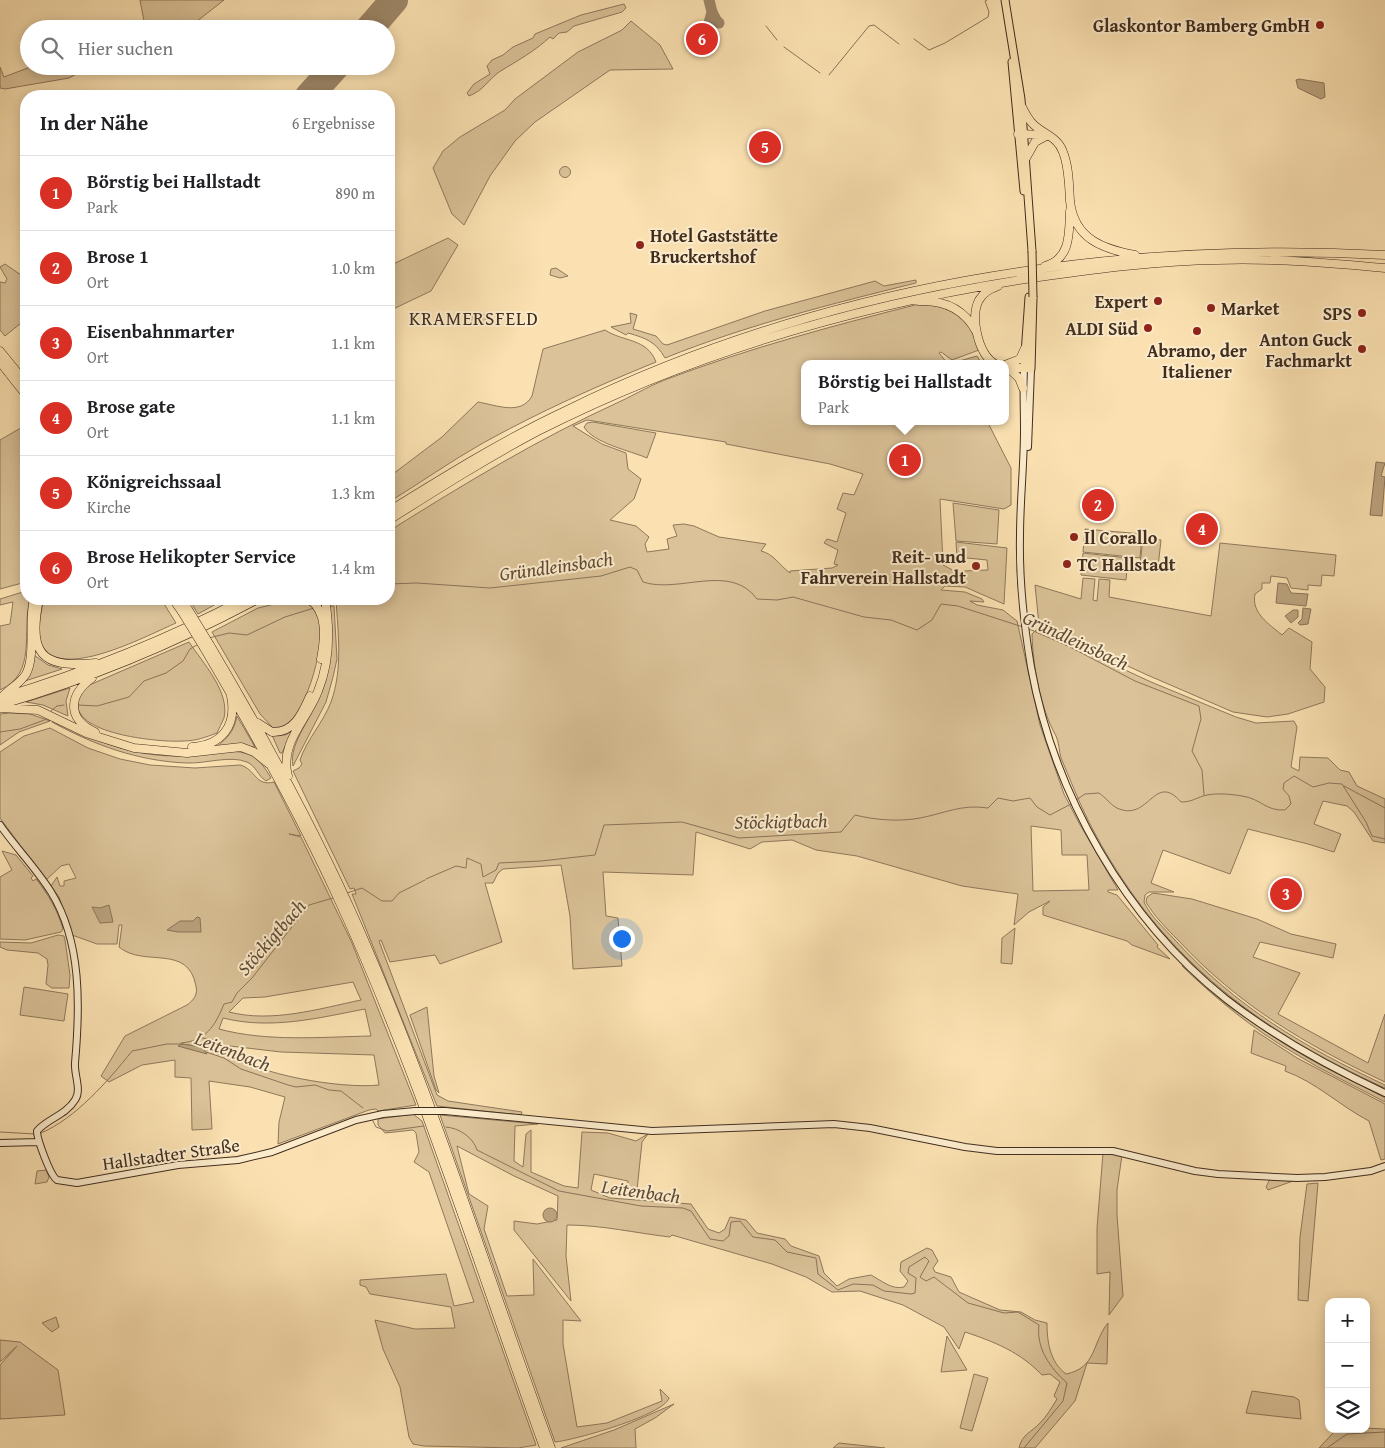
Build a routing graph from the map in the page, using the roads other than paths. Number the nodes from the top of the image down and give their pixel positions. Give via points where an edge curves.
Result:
1 (1001, 0) edge
2 (1005, 0) edge
3 (1022, 108) junction
4 (1021, 134) junction
5 (1048, 135) junction
6 (1026, 158) junction
7 (1070, 202) junction
8 (1030, 251) junction
9 (1385, 256) edge
10 (1144, 257) junction
11 (1385, 268) edge
12 (1025, 272) junction
13 (1016, 280) junction
14 (1031, 297) junction
15 (899, 301) junction
16 (979, 337) junction
17 (1025, 348) junction
18 (0, 351) edge
19 (990, 360) edge
20 (0, 362) edge
21 (1009, 365) edge
22 (1009, 367) edge
23 (1028, 369) junction
24 (1009, 370) edge
25 (20, 376) edge
26 (20, 387) edge
27 (1024, 388) junction
28 (395, 507) edge
29 (395, 516) edge
30 (1023, 596) junction
31 (33, 605) edge
32 (39, 605) edge
33 (179, 605) edge
34 (183, 605) edge
35 (232, 605) edge
36 (246, 605) edge
37 (318, 605) edge
38 (324, 605) edge
39 (324, 609) junction
40 (185, 611) junction
41 (207, 646) junction
42 (113, 660) junction
43 (98, 672) junction
44 (230, 692) junction
45 (0, 702) edge
46 (255, 721) junction
47 (278, 766) junction
48 (288, 785) junction
49 (0, 825) edge
50 (365, 951) junction
51 (1385, 1093) edge
52 (37, 1137) junction
53 (0, 1143) edge
54 (1385, 1166) edge
55 (544, 1448) edge
56 (551, 1448) edge

1 - 4 main road
2 - 3 main road
3 - 4 main road
3 - 5 highway via 1030,122
4 - 5 highway
4 - 6 main road
4 - 8 main road
5 - 6 highway via 1035,142
5 - 7 highway via 1055,139 1063,152
6 - 8 main road
7 - 10 highway via 1079,228 1096,244
7 - 12 highway via 1068,240 1062,256 1052,264
8 - 14 main road
9 - 10 highway via 1235,251
10 - 12 highway
11 - 13 highway via 1304,261 1216,260 1116,267
12 - 28 highway via 872,301 768,329 685,358 526,430
13 - 15 highway
13 - 16 highway via 991,289 980,298 976,315
14 - 17 main road
14 - 23 main road
15 - 16 highway via 932,301 953,307 967,318
15 - 29 highway via 732,348 643,383 537,432
16 - 19 highway
17 - 21 highway via 1020,359
17 - 23 main road
18 - 25 highway
20 - 26 highway
22 - 23 highway
23 - 27 street
23 - 30 street
24 - 27 highway
27 - 30 street via 1020,537
30 - 51 street via 1028,643 1044,721 1069,791 1102,855 1135,904 1174,950 1256,1021 1294,1046
31 - 45 highway via 29,666 20,682
32 - 42 highway via 36,644 44,656 53,662 66,664
33 - 40 highway
34 - 40 highway
35 - 42 highway
36 - 43 highway via 185,636
37 - 39 highway
38 - 39 highway
39 - 46 highway via 319,672 297,721 288,730 278,732 266,730
39 - 47 highway via 328,647 324,670 310,708
40 - 41 highway, bridge
41 - 44 highway
41 - 46 highway
42 - 45 highway
43 - 44 highway via 78,691 74,702 76,716 94,732 142,745 184,748 217,741 230,726
43 - 45 highway
44 - 47 highway
45 - 47 highway via 38,710 104,740 146,750 187,753 241,748
46 - 47 highway
47 - 48 highway
47 - 48 highway
48 - 50 highway
49 - 52 street via 55,898 73,951 78,1024 74,1069 78,1094 76,1100
50 - 55 highway via 442,1157
50 - 56 highway via 436,1120
52 - 53 street
52 - 54 street, Hallstadter Straße, bridge via 54,1178 77,1183 178,1165 255,1156 367,1117 415,1111 445,1111 652,1131 843,1125 997,1151 1113,1150 1218,1174 1325,1177

